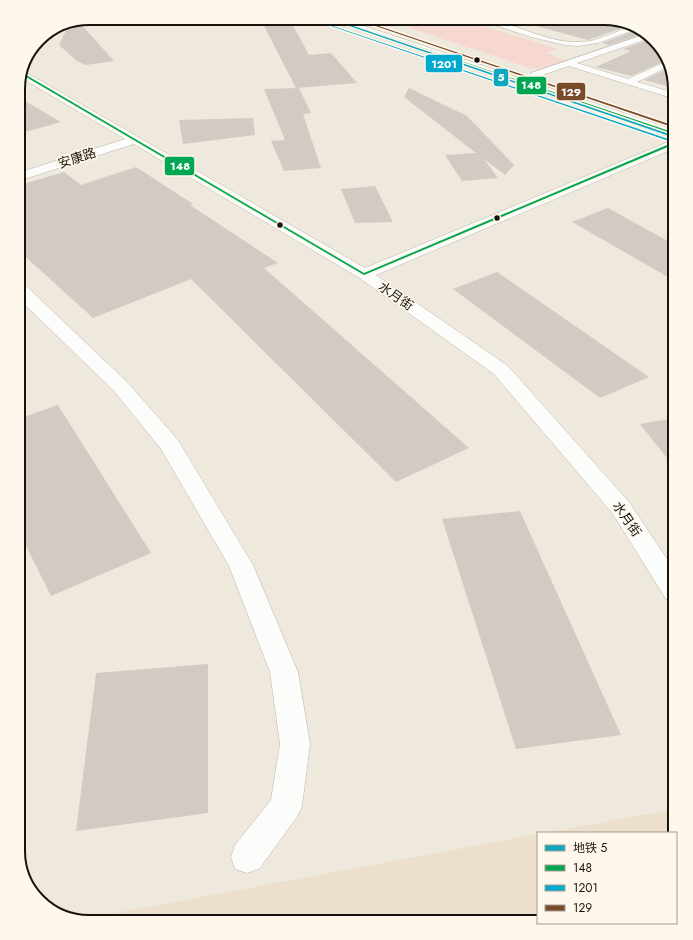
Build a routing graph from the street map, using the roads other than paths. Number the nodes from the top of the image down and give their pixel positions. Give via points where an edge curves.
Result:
1 (352, 25) edge
2 (386, 25) edge
3 (501, 25) edge
4 (628, 30) edge
5 (642, 38) edge
6 (569, 63) junction
7 (663, 66) edge
8 (534, 75) dead end
9 (26, 76) edge
10 (629, 82) junction
11 (668, 94) edge
12 (668, 121) edge
13 (668, 132) edge
14 (135, 140) junction
15 (668, 146) edge
16 (25, 175) edge
17 (364, 274) junction
18 (25, 295) edge
19 (668, 581) edge
20 (247, 857) dead end

1 - 13 street
2 - 12 street
3 - 4 lane via 553,40 580,44 594,42
5 - 6 lane
6 - 8 lane
6 - 10 lane
7 - 10 lane
9 - 14 street, 水月街
10 - 11 lane
14 - 16 street, 安康路
14 - 17 street, 水月街
15 - 17 street
17 - 19 street, 水月街 via 501,370 621,508
18 - 20 street via 121,387 170,445 241,565 276,651 284,672 295,744 286,806

